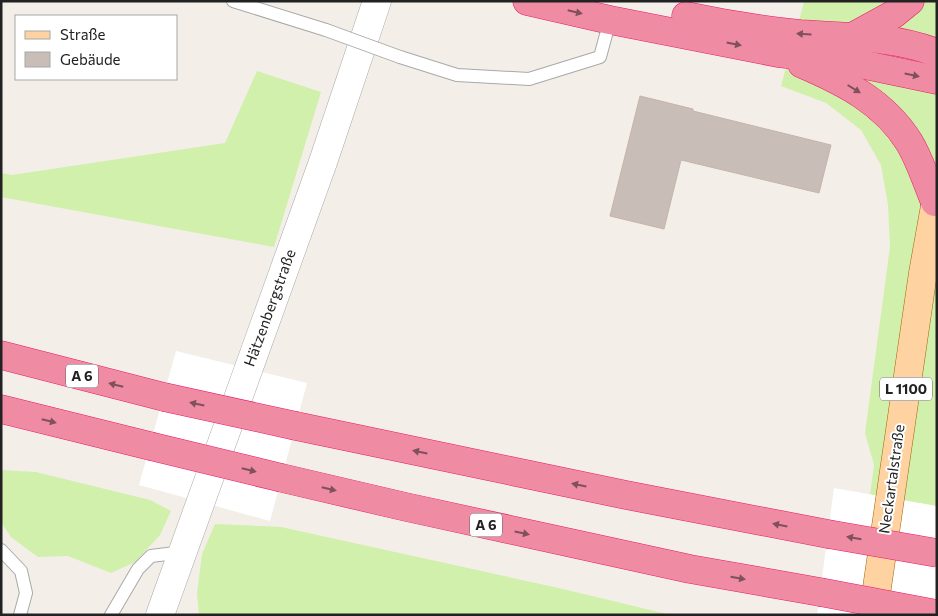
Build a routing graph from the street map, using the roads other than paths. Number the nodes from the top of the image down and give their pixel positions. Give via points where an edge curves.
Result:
1 (233, 1) edge
2 (377, 1) edge
3 (527, 1) edge
4 (910, 1) edge
5 (612, 11) edge
6 (852, 37) junction
7 (778, 53) junction
8 (937, 53) edge
9 (937, 80) edge
10 (936, 199) edge
11 (1, 355) edge
12 (1, 409) edge
13 (1, 550) edge
14 (183, 552) junction
15 (937, 553) edge
16 (937, 614) edge
17 (20, 615) edge
18 (111, 615) edge
19 (160, 615) edge
20 (873, 615) edge

1 - 5 lane, bridge via 457,76 529,79 600,57
2 - 14 street, Hätzenbergstraße via 323,162
3 -> 5 highway
4 - 6 highway via 894,14
6 -> 5 highway via 799,34
5 -> 7 highway
6 - 8 highway via 918,46
7 -> 9 highway via 846,61
7 -> 10 highway via 839,80 876,105 909,143
10 - 20 main road, Neckartalstraße / L 1100
15 -> 11 highway, A 6, bridge via 626,495 296,426 164,397
12 -> 16 highway, A 6, bridge via 406,508 690,569
13 - 17 lane via 21,571 26,593
14 - 18 lane via 151,556 138,569
14 - 19 street, Hätzenbergstraße

